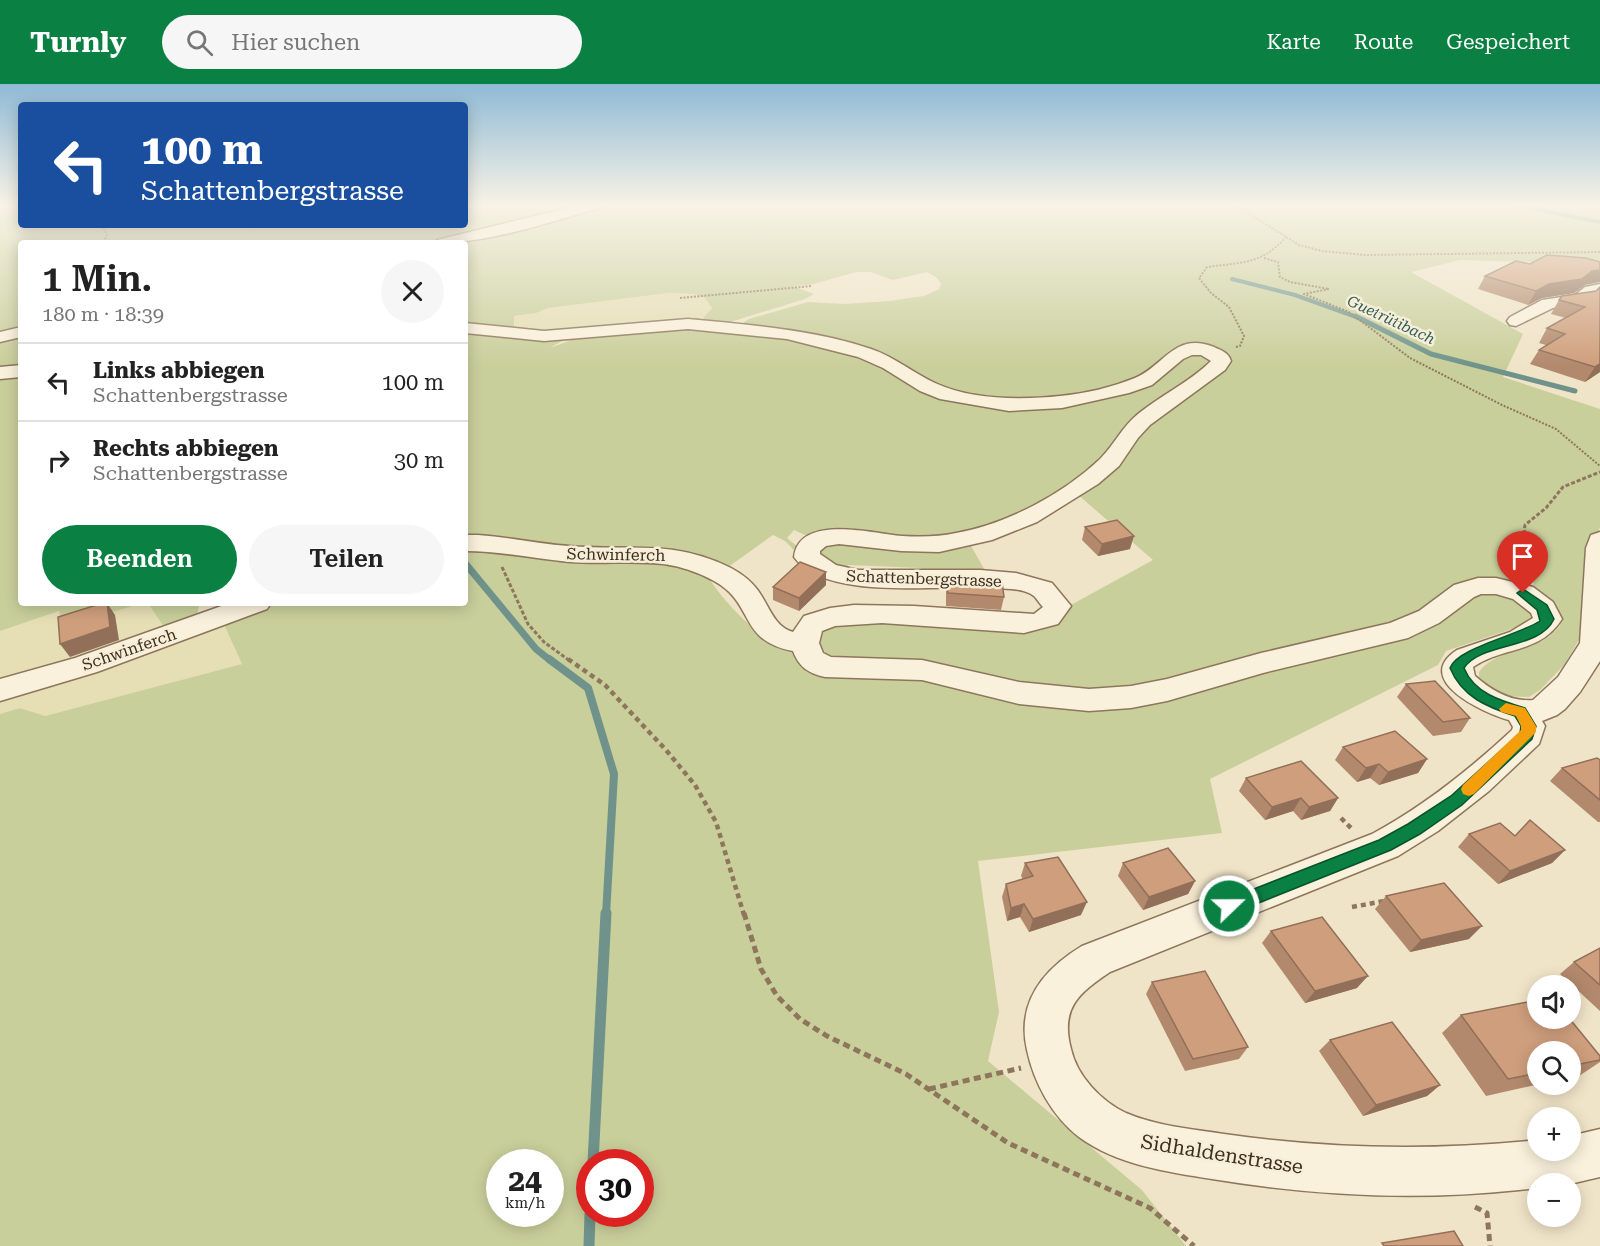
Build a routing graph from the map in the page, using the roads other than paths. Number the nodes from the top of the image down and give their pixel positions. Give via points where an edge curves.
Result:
1 (1600, 289) edge
2 (1516, 321) dead end
3 (468, 328) edge
4 (18, 333) edge
5 (0, 337) edge
6 (18, 371) edge
7 (0, 373) edge
8 (1600, 540) edge
9 (468, 543) edge
10 (249, 606) edge
11 (1599, 633) edge
12 (804, 643) junction
13 (0, 690) edge
14 (1520, 712) junction
15 (1600, 1153) edge

1 - 2 street via 1591,290 1581,299 1548,304
3 - 12 street, Schattenbergstrasse via 544,336 688,324 787,334 865,354 947,395 1009,405 1062,402 1118,390 1145,381 1182,351 1199,349 1221,358 1218,366 1132,430 1106,466 1020,520 979,536 936,544 827,537 815,541 807,552 815,566 854,577 993,580 1034,585 1055,601 1052,616 1024,624 843,614 814,623
4 - 5 street
6 - 7 street
8 - 11 street via 1595,598
9 - 12 street, Schwinferch via 576,555 682,556 739,586 774,636
10 - 13 street, Schwinferch via 87,665
11 - 14 street via 1569,684 1548,706 1537,712
12 - 14 street via 811,659 835,668 909,669 1019,693 1108,699 1167,690 1398,631 1430,617 1464,591 1496,586 1523,593 1543,608 1546,624 1469,655 1457,668 1462,680 1480,696
14 - 15 street, Sidhaldenstrasse via 1529,726 1527,735 1456,801 1414,829 1385,845 1096,959 1075,972 1053,995 1046,1038 1062,1085 1094,1119 1131,1139 1187,1152 1268,1164 1369,1172 1490,1170

